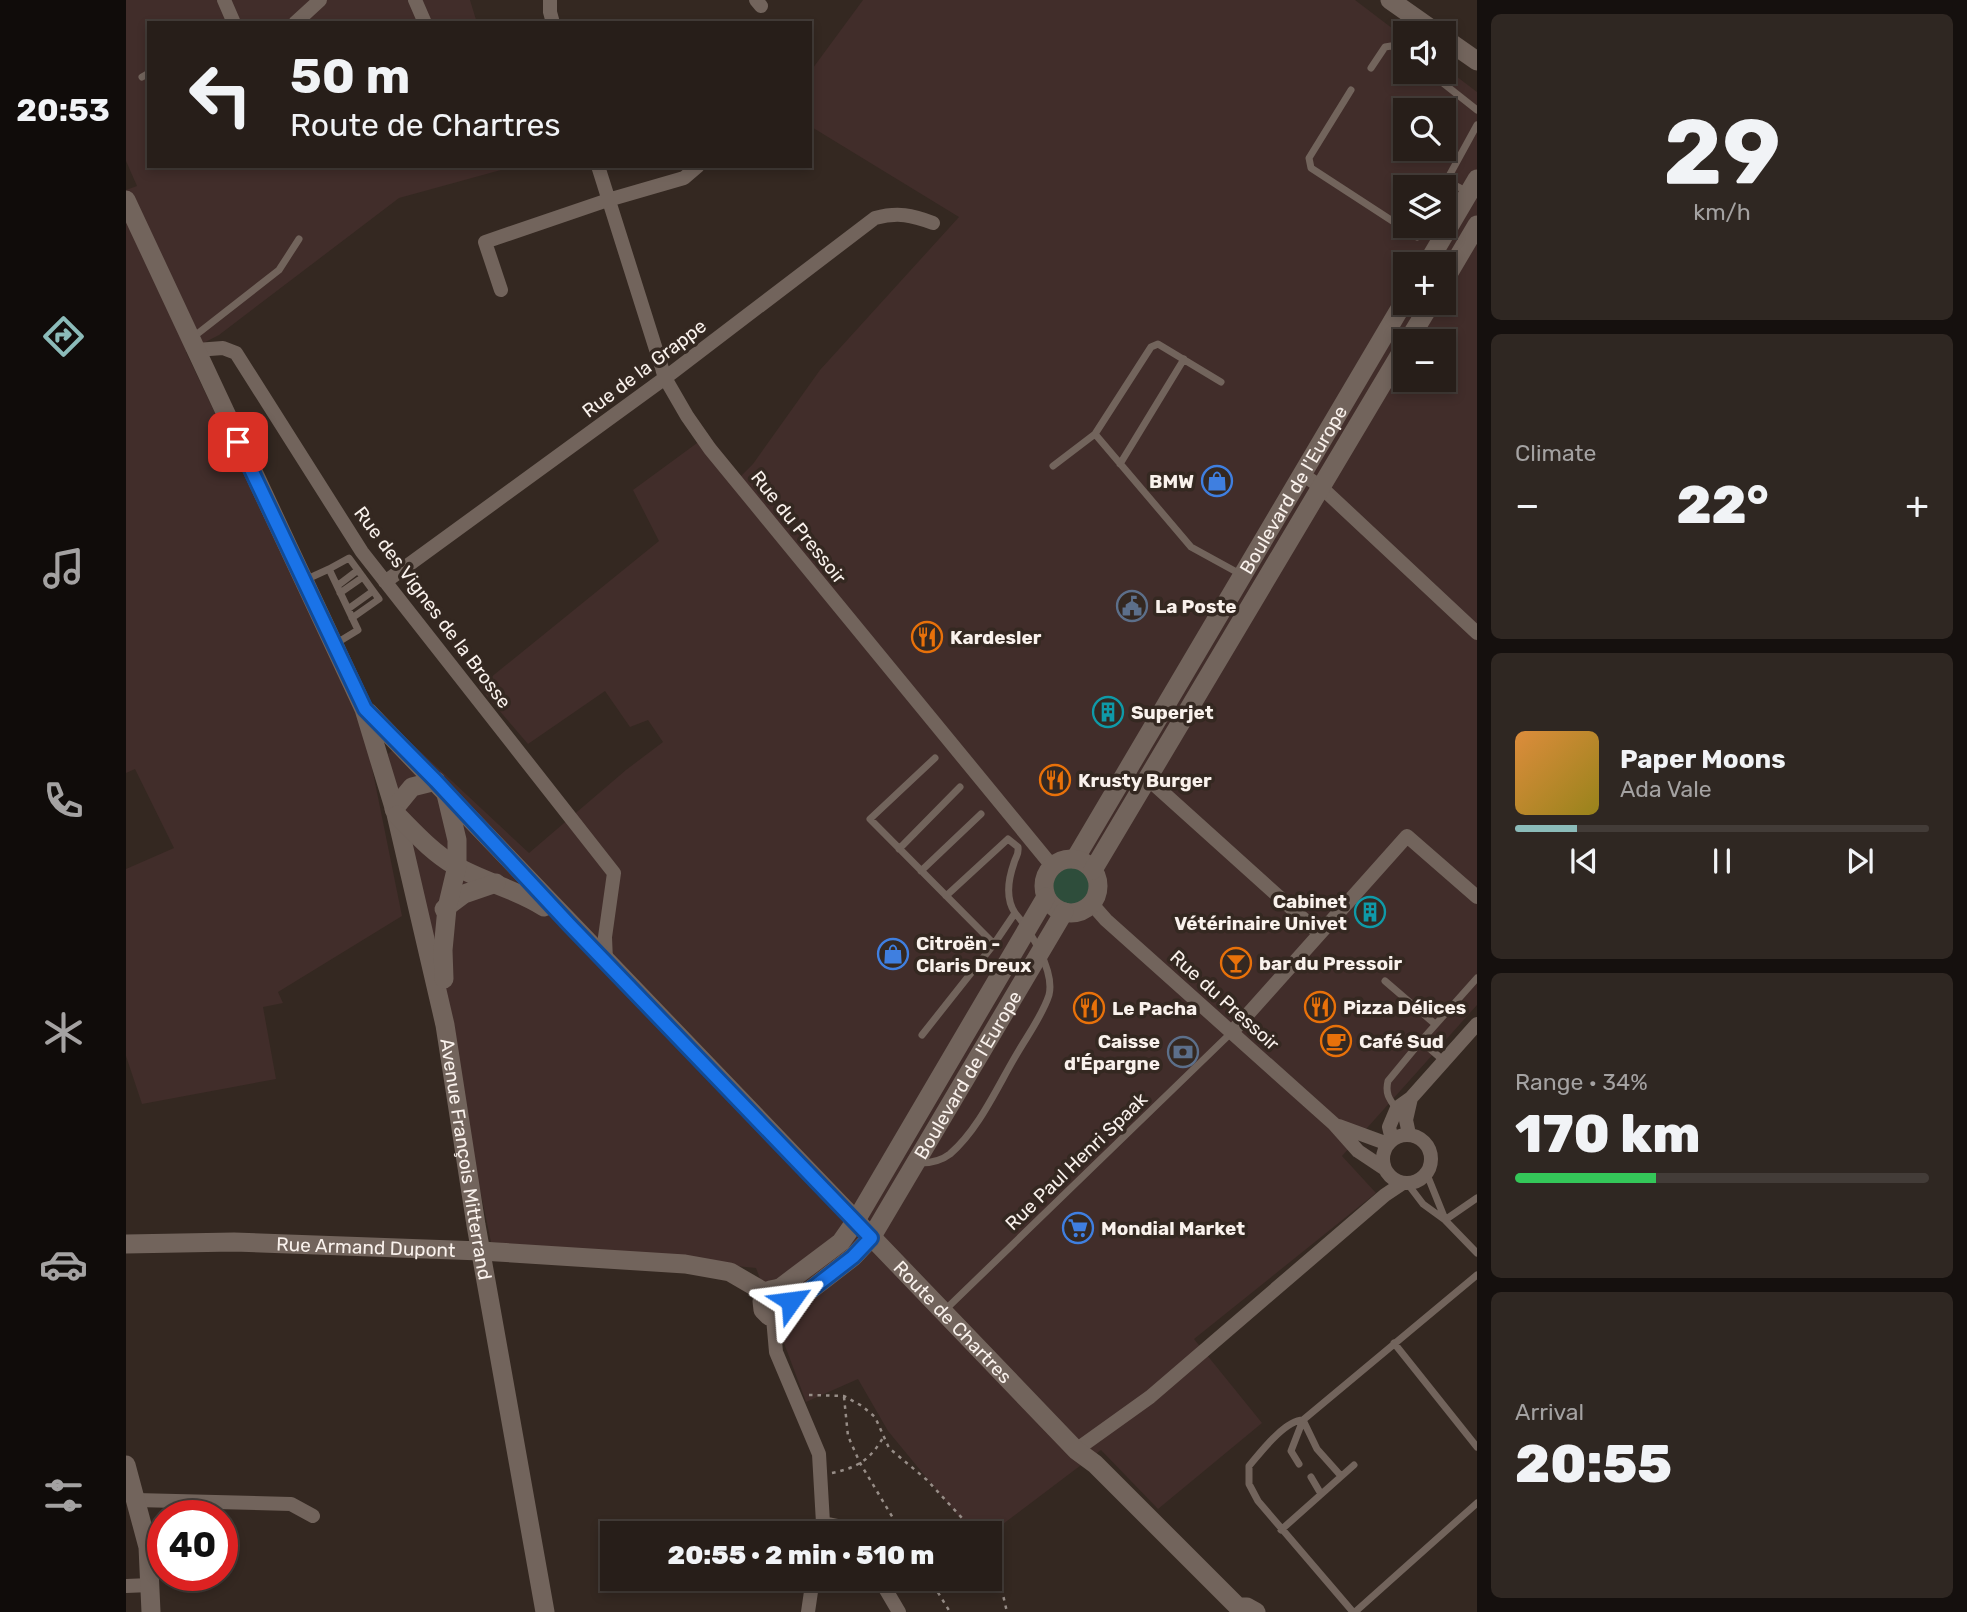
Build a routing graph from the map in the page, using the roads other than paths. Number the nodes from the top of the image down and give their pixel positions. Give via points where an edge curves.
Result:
1 (224, 0) edge
2 (320, 0) edge
3 (415, 0) edge
4 (550, 0) edge
5 (1390, 0) edge
6 (233, 21) edge
7 (297, 21) edge
8 (424, 21) edge
9 (552, 21) edge
10 (1420, 21) edge
11 (1456, 46) edge
12 (1393, 47) edge
13 (1477, 61) edge
14 (1371, 68) dead end
15 (1445, 84) edge
16 (1350, 90) dead end
17 (1477, 110) edge
18 (1477, 125) edge
19 (599, 168) edge
20 (696, 168) edge
21 (1450, 175) edge
22 (1456, 186) edge
23 (1474, 190) edge
24 (126, 200) edge
25 (608, 200) junction
26 (1393, 221) edge
27 (933, 223) dead end
28 (1477, 225) edge
29 (299, 239) dead end
30 (1435, 252) edge
31 (1456, 261) edge
32 (502, 290) dead end
33 (1396, 315) edge
34 (194, 344) junction
35 (1184, 359) junction
36 (1393, 366) edge
37 (665, 378) junction
38 (1221, 382) dead end
39 (1095, 434) junction
40 (1120, 464) junction
41 (1054, 466) dead end
42 (1302, 474) junction
43 (1321, 487) junction
44 (329, 569) junction
45 (360, 574) junction
46 (1242, 575) junction
47 (304, 580) junction
48 (379, 587) junction
49 (339, 590) junction
50 (348, 609) junction
51 (352, 618) junction
52 (1477, 633) edge
53 (334, 645) junction
54 (365, 709) junction
55 (935, 758) dead end
56 (1147, 778) junction
57 (440, 786) junction
58 (960, 787) dead end
59 (395, 811) junction
60 (981, 814) dead end
61 (899, 849) junction
62 (1075, 859) junction
63 (457, 866) junction
64 (1052, 866) junction
65 (921, 870) junction
66 (1093, 870) junction
67 (496, 883) junction
68 (946, 896) junction
69 (1046, 897) junction
70 (1477, 897) edge
71 (1091, 903) junction
72 (417, 904) junction
73 (447, 908) junction
74 (1065, 912) junction
75 (1021, 920) junction
76 (569, 924) junction
77 (1319, 933) junction
78 (994, 944) junction
79 (1040, 953) junction
80 (606, 961) junction
81 (1477, 978) edge
82 (1385, 981) dead end
83 (1435, 1024) junction
84 (1477, 1024) edge
85 (445, 1025) junction
86 (1233, 1032) junction
87 (922, 1035) dead end
88 (1421, 1041) junction
89 (1444, 1061) junction
90 (1411, 1098) junction
91 (1397, 1108) junction
92 (914, 1122) junction
93 (1334, 1124) junction
94 (933, 1133) junction
95 (1409, 1135) junction
96 (1390, 1142) junction
97 (915, 1163) junction
98 (1426, 1172) junction
99 (1396, 1178) junction
100 (1477, 1198) edge
101 (1445, 1220) junction
102 (855, 1222) junction
103 (871, 1238) junction
104 (126, 1244) edge
105 (481, 1251) junction
106 (1477, 1252) edge
107 (1477, 1275) edge
108 (773, 1290) junction
109 (791, 1305) junction
110 (942, 1312) junction
111 (773, 1318) junction
112 (1394, 1343) junction
113 (1303, 1420) junction
114 (1477, 1447) edge
115 (1076, 1450) junction
116 (1300, 1464) dead end
117 (1354, 1465) dead end
118 (126, 1467) edge
119 (1341, 1476) junction
120 (1311, 1477) dead end
121 (1321, 1494) junction
122 (136, 1500) junction
123 (1477, 1503) edge
124 (313, 1516) dead end
125 (822, 1521) edge
126 (1281, 1530) junction
127 (147, 1543) edge
128 (126, 1586) edge
129 (147, 1586) edge
130 (150, 1591) edge
131 (811, 1591) edge
132 (887, 1591) edge
133 (1239, 1611) edge
134 (151, 1612) edge
135 (545, 1612) edge
136 (808, 1612) edge
137 (899, 1612) edge
138 (1354, 1612) edge

1 - 6 street
2 - 7 street
3 - 8 street
4 - 9 street
5 - 10 street
11 - 13 street
12 - 14 lane via 1385,47
15 - 17 lane
16 - 26 lane via 1308,163
18 - 21 lane
19 - 25 street, Rue du Pressoir
20 - 25 street via 684,178
22 - 23 lane
23 - 30 street
24 - 34 street
25 - 32 street via 485,242
25 - 37 street, Rue du Pressoir
27 - 37 street, Rue de la Grappe via 911,215 876,218
28 - 31 street
29 - 34 lane via 279,270
33 - 42 street, Boulevard de l'Europe
34 - 47 street
34 - 48 street, Rue des Vignes de la Brosse via 236,354 362,552
35 - 38 lane
35 - 39 lane via 1158,344 1151,347
35 - 40 lane
36 - 43 street, Boulevard de l'Europe
37 - 48 street, Rue de la Grappe
37 - 64 street, Rue du Pressoir via 710,449
39 - 40 lane
39 - 41 lane
40 - 46 lane via 1191,547
42 - 43 street
42 - 46 street, Boulevard de l'Europe
43 - 52 street
43 - 56 street, Boulevard de l'Europe
44 - 45 lane via 349,558
44 - 47 lane
44 - 49 lane
45 - 48 lane
45 - 49 lane
46 - 62 street, Boulevard de l'Europe
47 - 53 street
48 - 50 lane
48 - 51 lane via 379,598
48 - 80 street, Rue des Vignes de la Brosse via 614,873
49 - 50 lane
50 - 51 lane
51 - 53 lane via 358,630
53 - 54 street
54 - 57 street, Route de Chartres
54 - 59 street, Avenue François Mitterrand
55 - 61 lane via 871,816
56 - 66 street, Boulevard de l'Europe
56 - 77 street
57 - 59 street via 412,787
57 - 63 street via 457,840
57 - 76 street, Route de Chartres
58 - 61 lane
59 - 63 street via 432,850
59 - 72 street, Avenue François Mitterrand
60 - 65 lane
61 - 65 lane
62 - 64 street
62 - 66 street
63 - 67 street
63 - 73 street
64 - 69 street, Boulevard de l'Europe via 1044,880
65 - 68 lane
66 - 71 street, Boulevard de l'Europe via 1098,887
67 - 73 street via 464,894
67 - 76 street
68 - 75 lane via 1008,839 1019,853 1008,903
68 - 78 lane
69 - 74 street
69 - 75 street, Boulevard de l'Europe
70 - 77 street via 1408,836
71 - 74 street via 1079,911
71 - 86 street, Rue du Pressoir
72 - 73 street via 433,912
72 - 85 street, Avenue François Mitterrand
73 - 85 street
74 - 79 street, Boulevard de l'Europe
75 - 78 lane
75 - 79 lane
75 - 92 street, Boulevard de l'Europe
76 - 80 street, Route de Chartres
77 - 86 street
78 - 87 lane
79 - 94 street, Boulevard de l'Europe
79 - 97 lane via 1049,995 1031,1031 974,1126 949,1155 932,1163
80 - 102 street, Route de Chartres
81 - 83 lane
82 - 83 lane
83 - 88 lane
84 - 89 street
85 - 105 street, Avenue François Mitterrand
86 - 93 street, Rue du Pressoir
86 - 110 lane, Rue Paul Henri Spaak
88 - 89 lane
88 - 91 lane via 1388,1082 1388,1098
89 - 90 street
90 - 91 street
90 - 95 street via 1406,1120
91 - 96 street via 1389,1127
92 - 94 street
92 - 102 street, Boulevard de l'Europe
93 - 96 street, Rue du Pressoir
93 - 99 street, Rue du Pressoir via 1358,1151
94 - 97 street, Boulevard de l'Europe
95 - 96 street
95 - 98 street via 1428,1147 1431,1161
96 - 99 street via 1383,1153
97 - 103 street, Boulevard de l'Europe
98 - 99 street via 1418,1180
98 - 101 lane
99 - 101 lane
99 - 115 street via 1385,1195 1150,1396
100 - 101 lane
101 - 106 lane
102 - 103 street, Route de Chartres
102 - 108 street via 841,1242
103 - 109 street
103 - 110 street, Route de Chartres
104 - 105 street, Rue Armand Dupont via 234,1242
105 - 108 street, Rue Armand Dupont via 720,1268
105 - 135 street, Avenue François Mitterrand
107 - 112 lane
108 - 109 street via 788,1293
108 - 111 street via 762,1305
109 - 111 street via 783,1316
110 - 115 street, Route de Chartres
111 - 125 street via 776,1352 819,1454
112 - 113 lane
112 - 114 lane
113 - 116 lane via 1291,1451
113 - 119 lane via 1317,1450
113 - 126 lane via 1274,1438 1249,1466 1249,1484
115 - 133 street, Route de Chartres via 1095,1464 1180,1557 1217,1584
117 - 119 lane
118 - 122 street
119 - 121 lane
120 - 121 lane
121 - 126 lane
122 - 124 street via 291,1504
122 - 127 street
123 - 138 lane
126 - 138 lane
128 - 129 street
130 - 134 street
131 - 136 street
132 - 137 street

